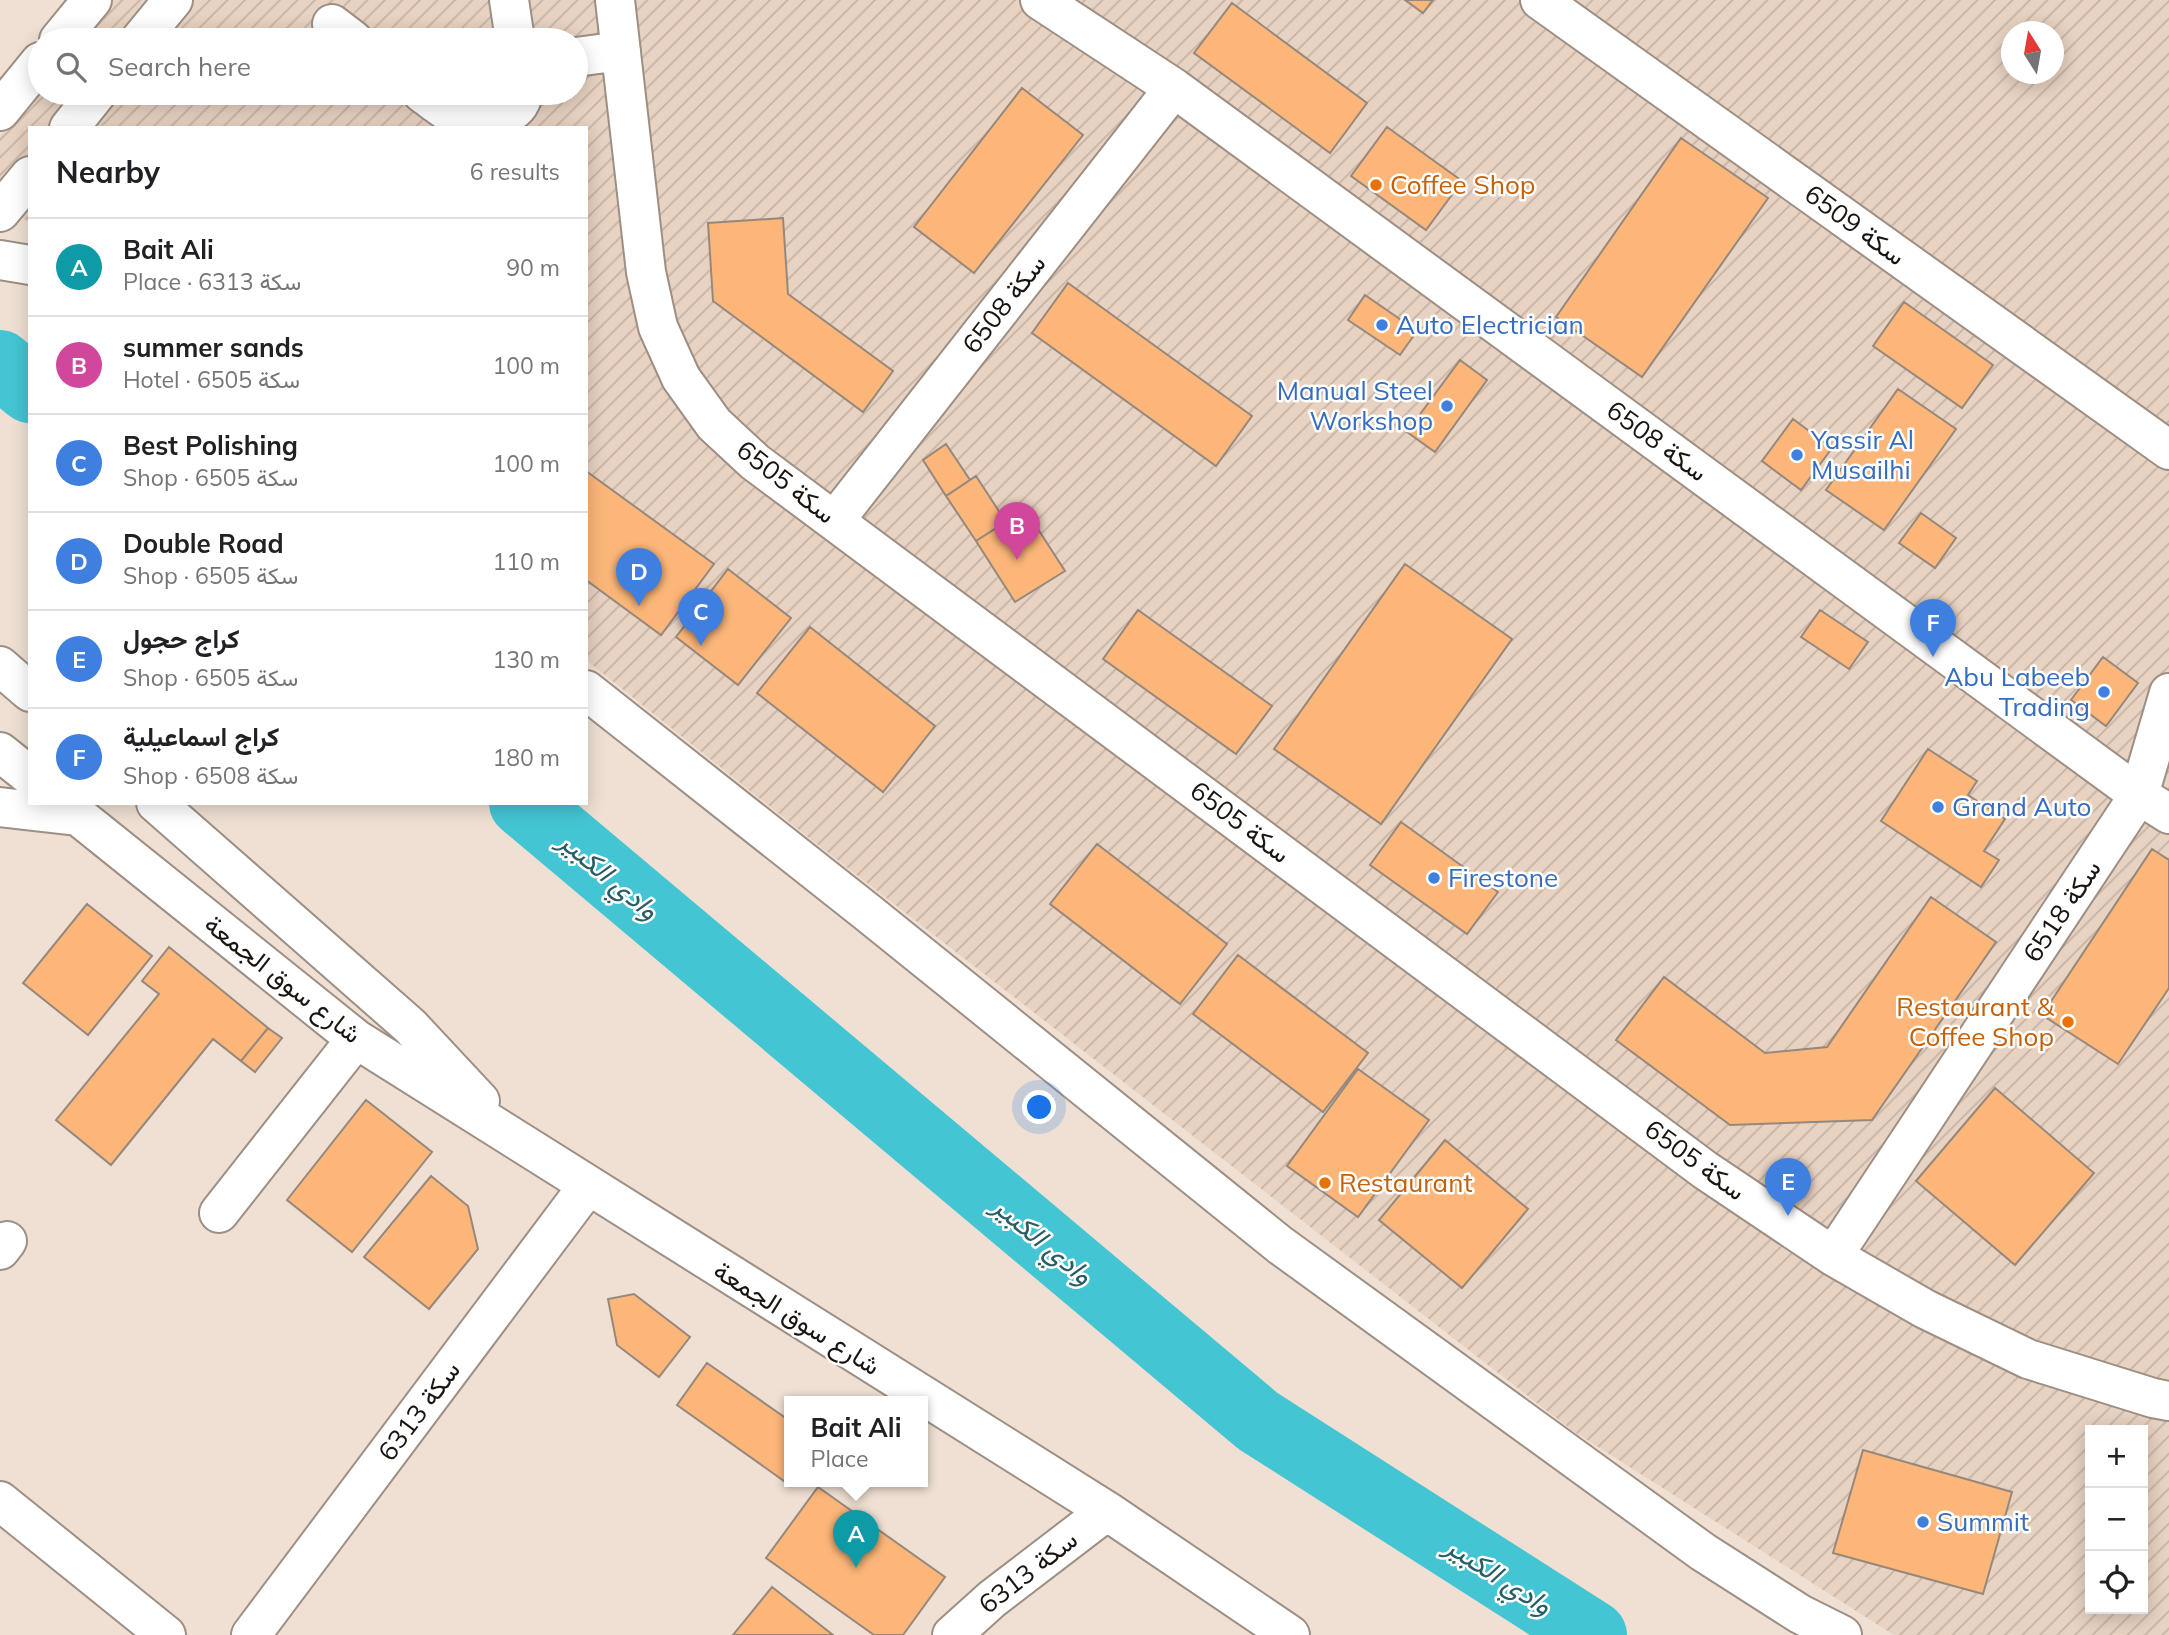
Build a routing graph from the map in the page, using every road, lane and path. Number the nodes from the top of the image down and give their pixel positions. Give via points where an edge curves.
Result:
1 (92, 0) edge
2 (173, 0) edge
3 (509, 0) edge
4 (615, 0) edge
5 (1040, 0) edge
6 (1540, 0) edge
7 (69, 28) edge
8 (150, 28) edge
9 (513, 28) edge
10 (621, 51) junction
11 (588, 55) edge
12 (28, 77) edge
13 (1174, 88) junction
14 (87, 105) edge
15 (438, 105) edge
16 (518, 105) edge
17 (0, 111) edge
18 (479, 125) edge
19 (71, 126) edge
20 (28, 178) edge
21 (0, 212) edge
22 (0, 260) edge
23 (28, 265) edge
24 (2168, 448) edge
25 (835, 520) junction
26 (0, 666) edge
27 (28, 690) edge
28 (588, 692) edge
29 (2169, 693) edge
30 (0, 751) edge
31 (28, 774) edge
32 (158, 805) edge
33 (2154, 805) edge
34 (0, 807) edge
35 (70, 809) edge
36 (356, 1039) junction
37 (515, 1139) junction
38 (587, 1186) junction
39 (219, 1213) dead end
40 (1833, 1256) junction
41 (923, 1396) edge
42 (928, 1399) edge
43 (2169, 1401) edge
44 (0, 1501) edge
45 (1107, 1511) junction
46 (166, 1635) edge
47 (251, 1635) edge
48 (951, 1635) edge
49 (1290, 1635) edge
50 (1842, 1635) edge

1 - 7 street
2 - 8 street
3 - 9 street
4 - 10 street, سكة 6505
5 - 13 street, سكة 6508
6 - 24 street, سكة 6509
10 - 11 street
10 - 25 street, سكة 6505 via 646,272 658,327 681,378 714,424 747,455
12 - 17 street
13 - 25 street, سكة 6508
13 - 33 street, سكة 6508
14 - 19 street
15 - 18 street
16 - 18 street via 511,113
20 - 21 street
22 - 23 street
25 - 40 street, سكة 6505 via 1705,1170
26 - 27 street
28 - 50 street via 1280,1245 1703,1552 1800,1614
29 - 33 street, سكة 6518
30 - 31 street
32 - 37 street, شارع سوق الجمعة via 410,1026
33 - 40 street, سكة 6518
34 - 35 street
35 - 36 street, شارع سوق الجمعة
36 - 37 street, شارع سوق الجمعة
36 - 39 street
37 - 38 street, شارع سوق الجمعة
38 - 41 street, شارع سوق الجمعة
38 - 47 street, سكة 6313
40 - 43 street, سكة 6505 via 1925,1309 2028,1359
42 - 45 street, شارع سوق الجمعة
44 - 46 street
45 - 48 street, سكة 6313
45 - 49 street, شارع سوق الجمعة

